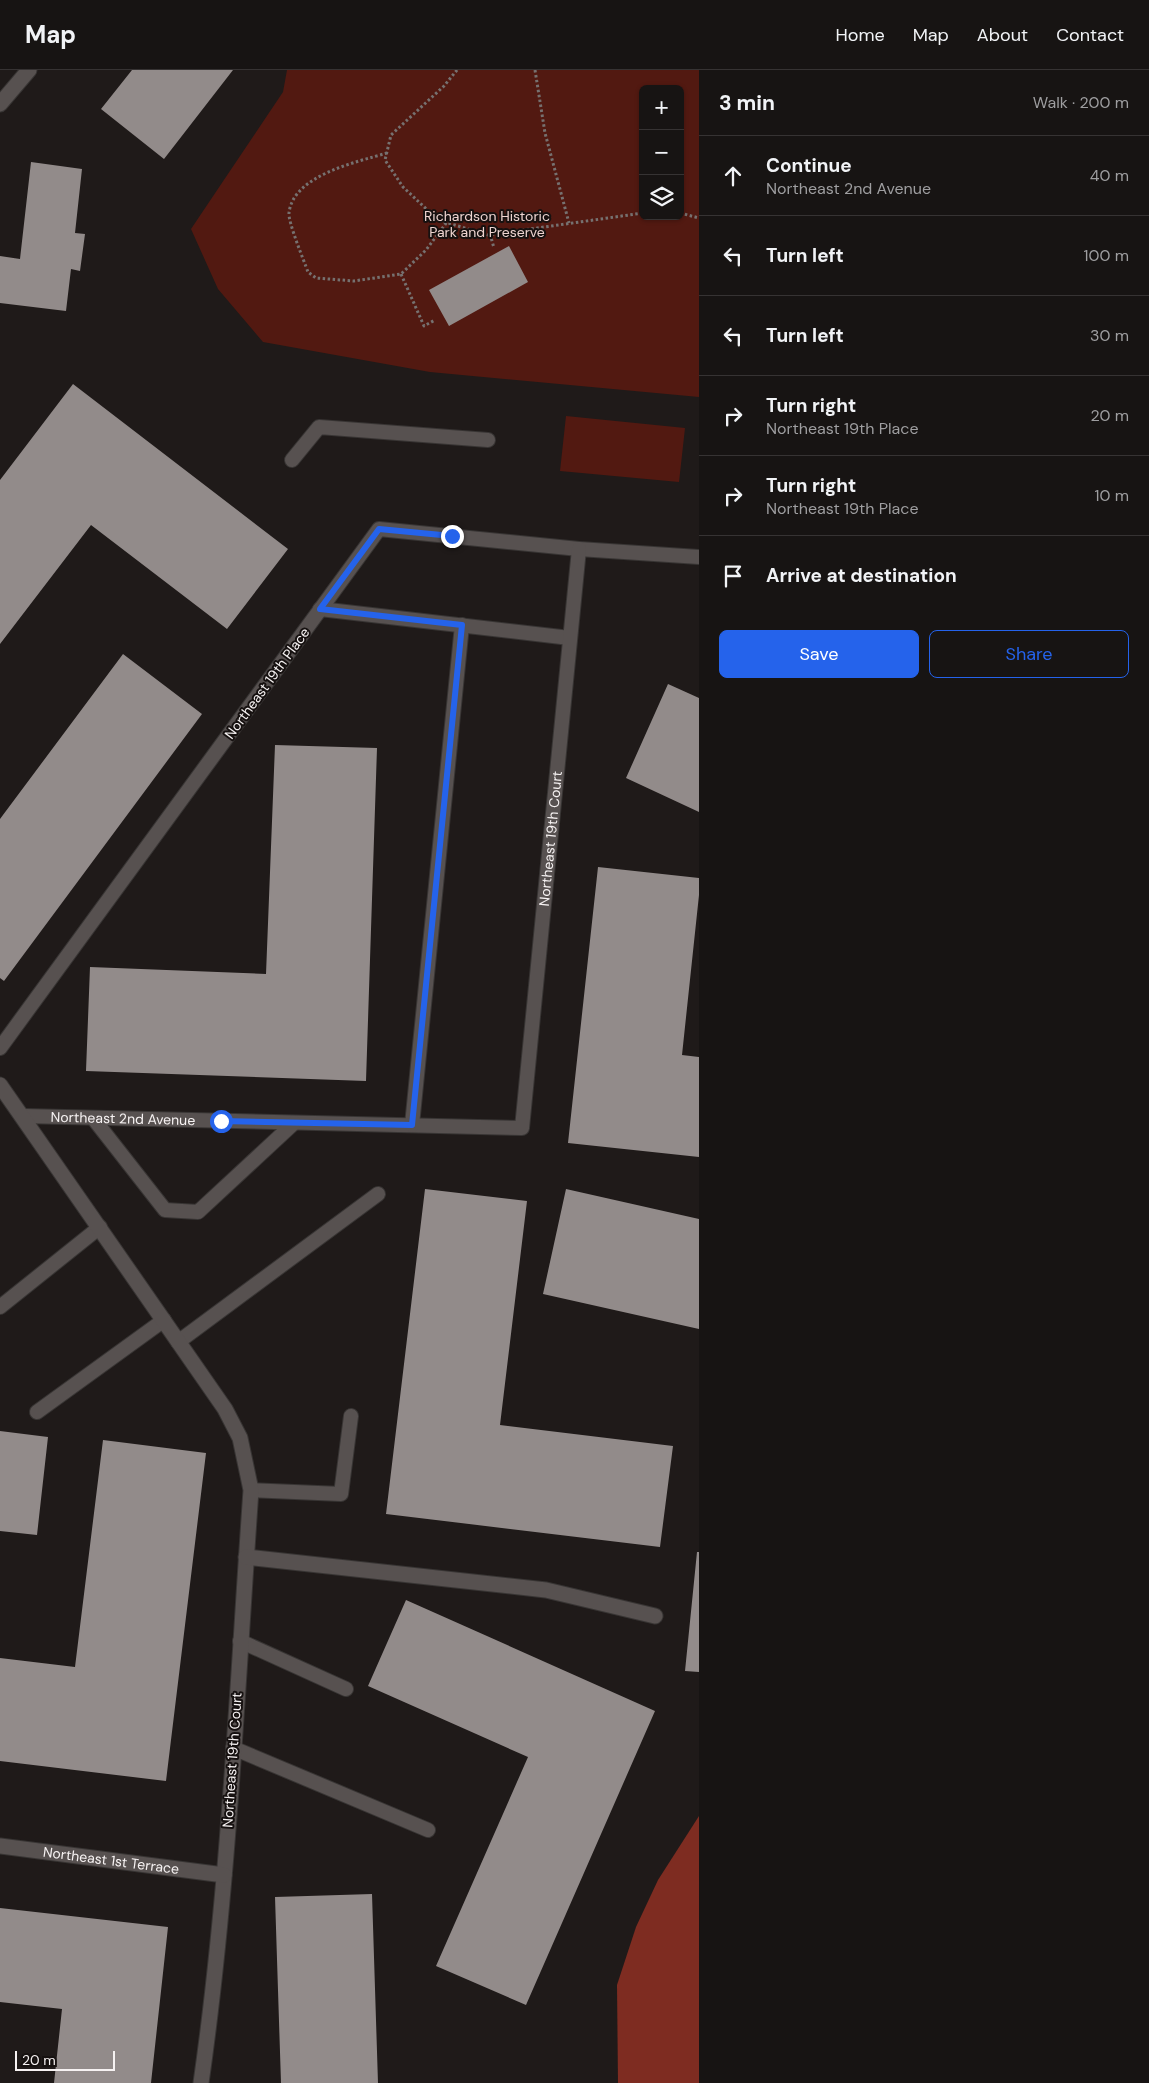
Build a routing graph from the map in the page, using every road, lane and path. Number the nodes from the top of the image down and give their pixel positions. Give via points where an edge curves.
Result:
1 (30, 70) edge
2 (457, 70) edge
3 (535, 70) edge
4 (0, 104) edge
5 (387, 153) junction
6 (639, 214) edge
7 (684, 214) edge
8 (699, 218) edge
9 (447, 222) junction
10 (569, 223) junction
11 (490, 234) junction
12 (494, 248) dead end
13 (401, 274) junction
14 (435, 320) dead end
15 (488, 440) dead end
16 (292, 460) dead end
17 (579, 549) junction
18 (699, 557) edge
19 (320, 609) junction
20 (462, 625) junction
21 (570, 638) junction
22 (0, 1048) edge
23 (0, 1085) edge
24 (23, 1116) junction
25 (93, 1118) junction
26 (294, 1123) junction
27 (412, 1125) junction
28 (522, 1128) joint
29 (378, 1194) dead end
30 (100, 1227) junction
31 (0, 1307) edge
32 (164, 1320) junction
33 (178, 1342) junction
34 (37, 1412) dead end
35 (350, 1416) dead end
36 (240, 1438) joint
37 (251, 1490) junction
38 (246, 1557) junction
39 (655, 1616) dead end
40 (240, 1641) junction
41 (346, 1689) dead end
42 (233, 1748) junction
43 (428, 1830) dead end
44 (0, 1846) edge
45 (224, 1875) junction
46 (201, 2083) edge

1 - 4 street
2 - 5 path via 391,135
3 - 10 path via 545,133
5 - 9 path via 385,160 403,187 438,220
5 - 13 path via 328,172 312,181 296,194 288,214 308,272 316,278 354,281
6 - 10 path
7 - 8 path
9 - 11 path
9 - 13 path via 426,250
10 - 11 path
11 - 12 path
13 - 14 path via 424,326
15 - 16 lane via 319,427
17 - 18 lane, Northeast 19th Place
17 - 19 lane, Northeast 19th Place via 379,529
17 - 21 lane, Northeast 19th Court
19 - 20 lane
19 - 22 lane, Northeast 19th Place
20 - 21 lane
20 - 27 lane
21 - 28 lane, Northeast 19th Court
23 - 24 street, Northeast 2nd Avenue
24 - 25 lane, Northeast 2nd Avenue
24 - 30 street, Northeast 2nd Avenue
25 - 26 lane, Northeast 2nd Avenue
25 - 26 lane via 164,1210 198,1212
26 - 27 lane, Northeast 2nd Avenue
27 - 28 lane, Northeast 2nd Avenue
29 - 33 lane
30 - 31 lane
30 - 32 street, Northeast 2nd Avenue
32 - 33 street, Northeast 2nd Avenue
32 - 34 lane
33 - 36 street, Northeast 2nd Avenue via 225,1409
35 - 37 lane via 341,1494
36 - 37 street, Northeast 19th Court
37 - 38 street, Northeast 19th Court
38 - 39 street via 546,1590
38 - 40 street, Northeast 19th Court
40 - 41 lane
40 - 42 street, Northeast 19th Court
42 - 43 lane
42 - 45 street, Northeast 19th Court
44 - 45 street, Northeast 1st Terrace
45 - 46 street, Northeast 19th Court via 213,2000

